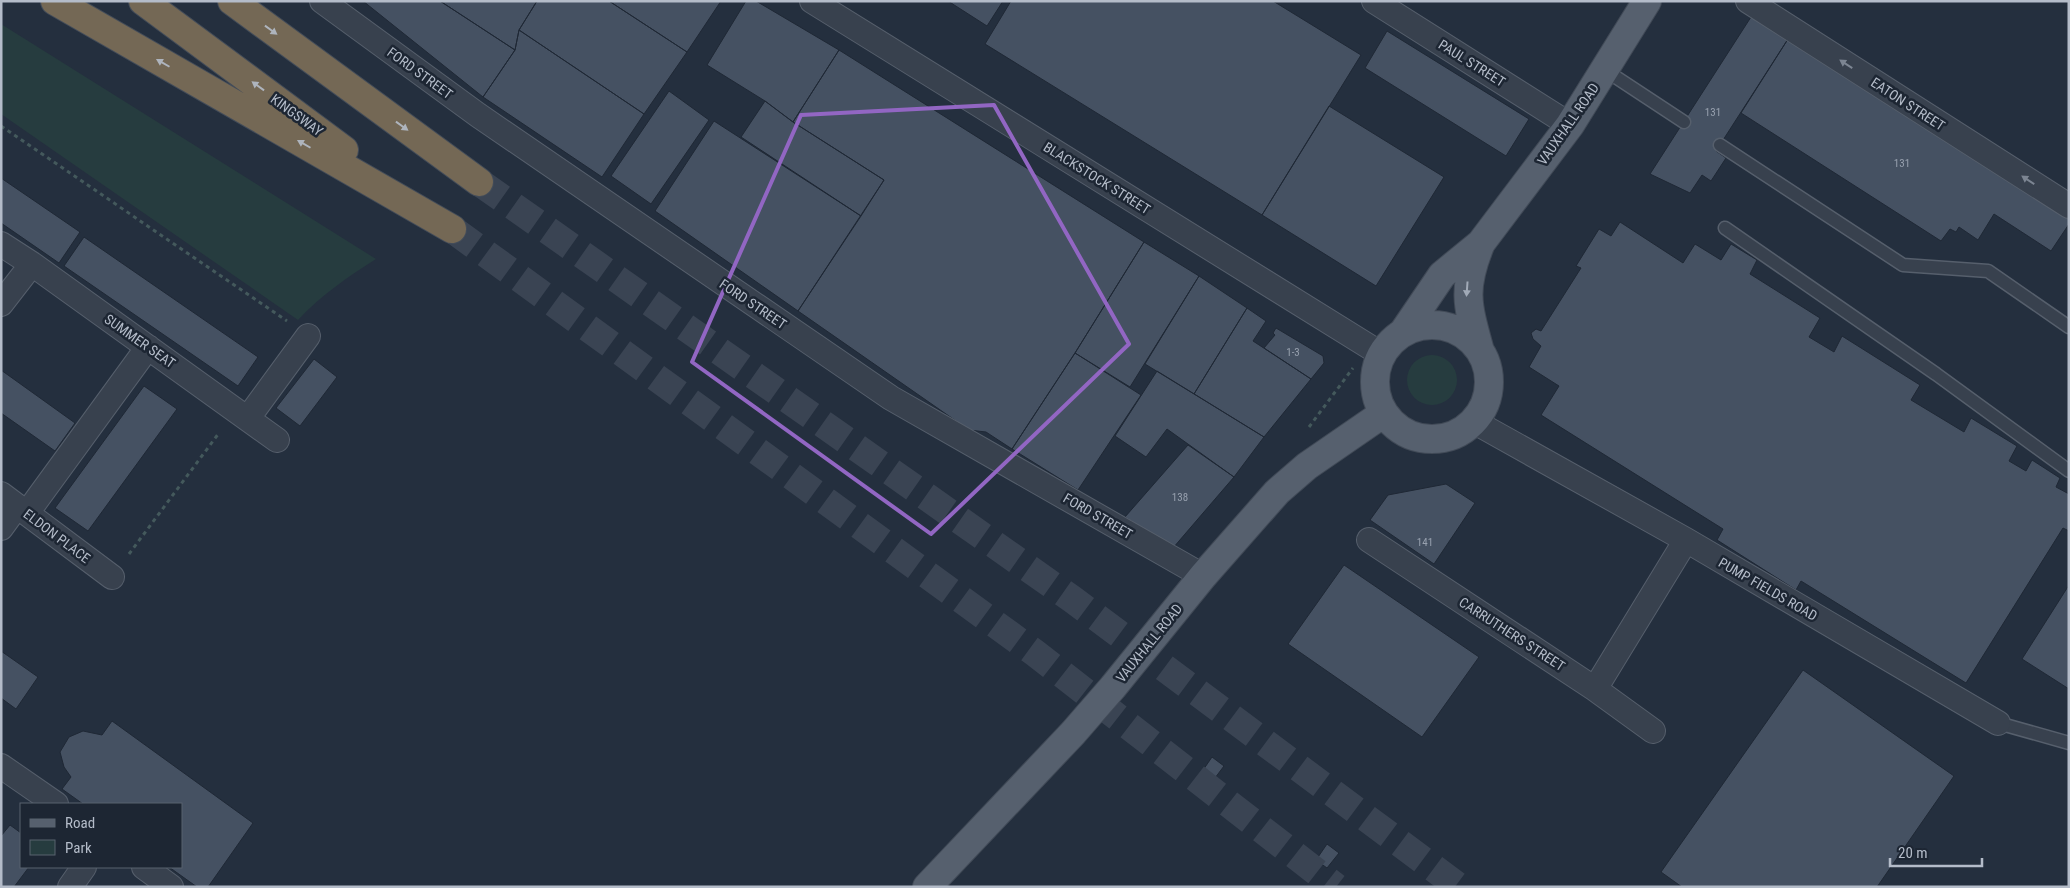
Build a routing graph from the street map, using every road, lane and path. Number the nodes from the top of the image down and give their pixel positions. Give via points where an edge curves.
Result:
1 (55, 1) edge
2 (142, 1) edge
3 (232, 1) edge
4 (322, 1) edge
5 (812, 1) edge
6 (1374, 1) edge
7 (1647, 1) edge
8 (1748, 1) edge
9 (1605, 70) junction
10 (1684, 122) dead end
11 (1570, 125) junction
12 (1, 126) edge
13 (1720, 145) dead end
14 (479, 182) tunnel mouth
15 (2069, 206) edge
16 (1725, 228) dead end
17 (1481, 243) junction
18 (1, 244) edge
19 (32, 264) junction
20 (1, 304) edge
21 (2069, 327) edge
22 (1404, 331) junction
23 (308, 336) joint
24 (148, 346) junction
25 (1480, 351) junction
26 (1381, 354) junction
27 (1384, 413) junction
28 (242, 414) junction
29 (1473, 421) junction
30 (278, 440) dead end
31 (2069, 471) edge
32 (15, 505) edge
33 (1, 528) edge
34 (1369, 540) dead end
35 (1686, 540) junction
36 (1203, 576) junction
37 (112, 577) joint
38 (1596, 690) junction
39 (1998, 723) joint
40 (1653, 731) dead end
41 (2069, 743) edge
42 (1, 766) edge
43 (55, 803) edge
44 (83, 868) edge
45 (145, 868) edge
46 (70, 887) edge
47 (171, 887) edge
48 (927, 887) edge

1 - 2 highway, KINGSWAY via 452,229
3 -> 14 highway
4 - 36 street, FORD STREET via 478,115 891,398
5 - 26 street, BLACKSTOCK STREET
6 - 11 street, PAUL STREET
7 - 9 main road, VAUXHALL ROAD
15 -> 8 street, EATON STREET
9 - 10 lane
9 - 11 main road, VAUXHALL ROAD
11 - 17 main road, VAUXHALL ROAD
12 - 23 path
13 - 21 lane via 1903,265 1988,271
16 - 31 lane
17 - 22 main road, VAUXHALL ROAD via 1442,275
17 -> 25 main road, VAUXHALL ROAD via 1468,277 1467,297
18 - 19 street, SUMMER SEAT
19 - 20 street
19 - 24 street, SUMMER SEAT
22 - 25 main road via 1422,325 1454,329
22 - 26 main road
23 - 28 street
24 - 28 street, SUMMER SEAT
24 - 32 street
25 - 29 main road via 1486,365 1488,387 1484,406
26 - 27 main road via 1374,386
27 - 29 main road via 1395,426 1412,435 1430,438 1447,437
27 - 36 main road, VAUXHALL ROAD via 1307,466 1277,492
28 - 30 street, SUMMER SEAT
28 - 37 path
29 - 35 street, PUMP FIELDS ROAD
32 - 33 street
32 - 37 street, ELDON PLACE
34 - 38 street, CARRUTHERS STREET
35 - 38 street
35 - 39 street, PUMP FIELDS ROAD
36 - 48 main road, VAUXHALL ROAD via 1073,733
38 - 40 street, CARRUTHERS STREET
39 - 41 lane, PUMP FIELDS ROAD
42 - 43 street
44 - 46 street
45 - 47 street

